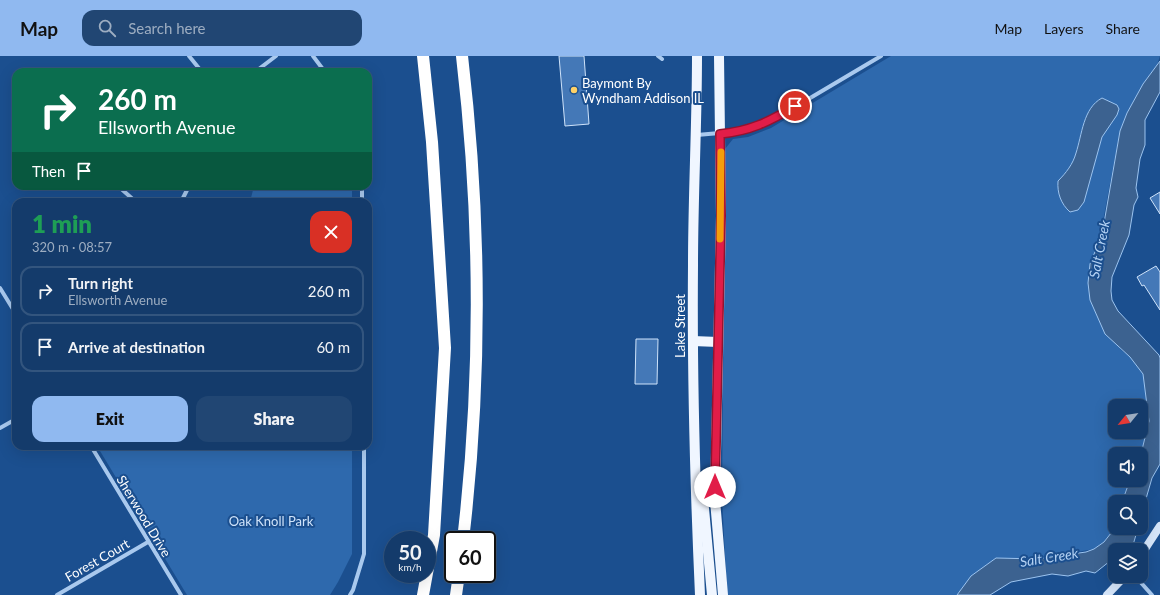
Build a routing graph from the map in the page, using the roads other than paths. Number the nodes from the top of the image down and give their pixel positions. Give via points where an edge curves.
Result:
1 (190, 56) edge
2 (276, 56) edge
3 (313, 56) edge
4 (423, 56) edge
5 (462, 56) edge
6 (697, 56) edge
7 (719, 56) edge
8 (881, 56) edge
9 (199, 68) edge
10 (260, 68) edge
11 (322, 68) edge
12 (720, 134) junction
13 (697, 135) junction
14 (122, 190) edge
15 (132, 198) edge
16 (0, 288) edge
17 (12, 308) edge
18 (693, 341) junction
19 (718, 342) junction
20 (12, 421) edge
21 (0, 428) edge
22 (93, 450) edge
23 (364, 450) edge
24 (694, 472) junction
25 (1160, 526) edge
26 (464, 531) edge
27 (148, 542) junction
28 (1148, 544) edge
29 (457, 583) edge
30 (1118, 583) edge
31 (1141, 583) edge
32 (57, 595) edge
33 (181, 595) edge
34 (350, 595) edge
35 (423, 595) edge
36 (456, 595) edge
37 (700, 595) edge
38 (712, 595) edge
39 (723, 595) edge
40 (1107, 595) edge
41 (1152, 595) edge

1 - 9 street
2 - 10 street
3 - 11 street
4 - 35 highway via 432,142 445,348 434,535
5 - 26 highway via 474,185 478,271 474,423
6 - 13 main road, Lake Street
7 - 12 main road
8 - 12 street via 768,122 742,131
12 - 13 street
12 - 19 main road
13 - 18 main road, Lake Street
14 - 15 street
16 - 17 street
18 - 19 main road
18 - 24 main road, Lake Street
19 - 39 main road via 715,500
20 - 21 street
22 - 27 street, Sherwood Drive
23 - 34 street via 364,554 354,590
24 - 37 main road, Lake Street
24 - 38 main road via 704,498
25 - 28 main road
27 - 32 street, Forest Court
27 - 33 street, Sherwood Drive
29 - 36 highway
30 - 40 main road
31 - 41 street

